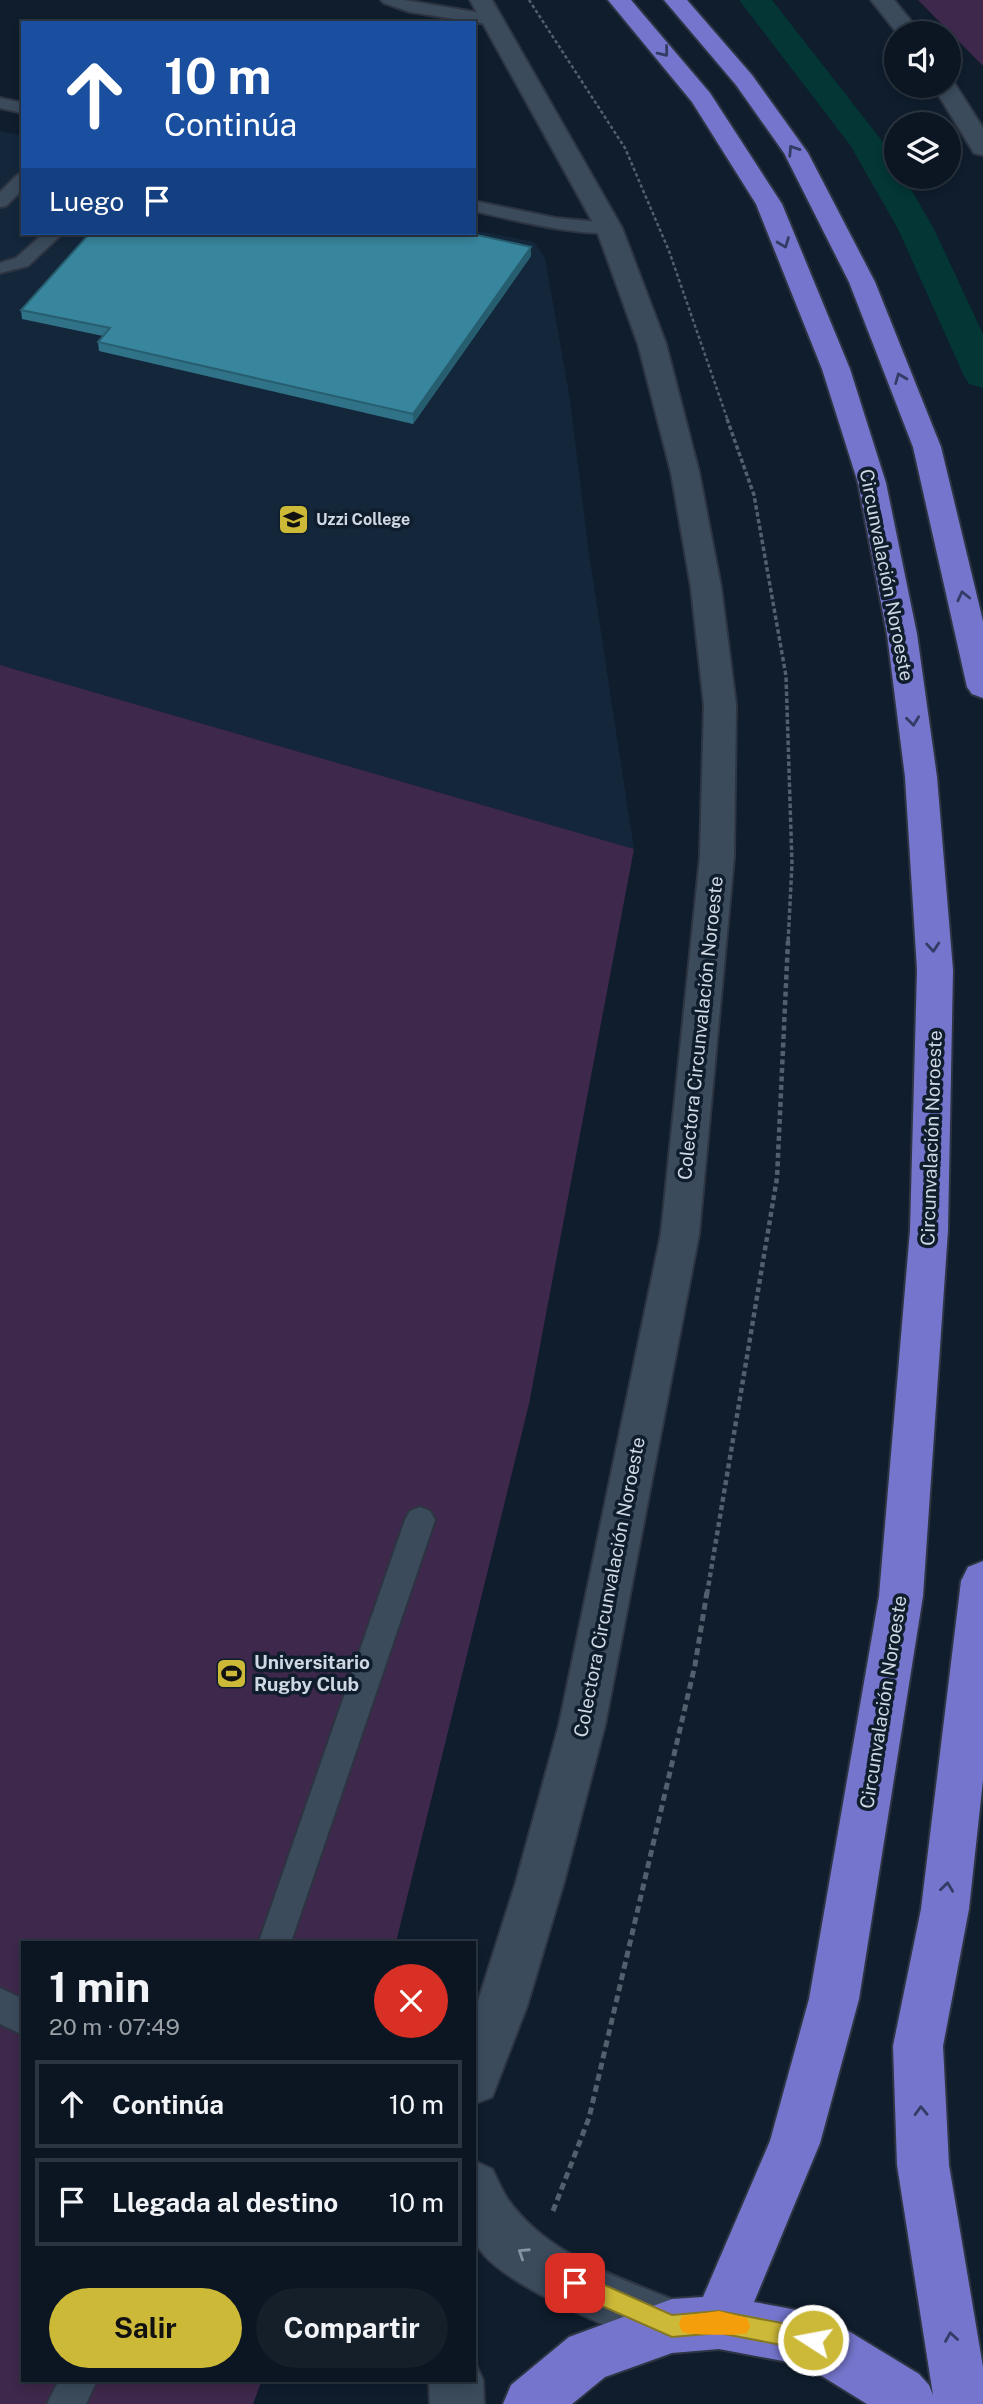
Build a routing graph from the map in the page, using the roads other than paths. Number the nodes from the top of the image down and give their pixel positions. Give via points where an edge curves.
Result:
1 (389, 0) edge
2 (619, 0) edge
3 (675, 0) edge
4 (881, 0) edge
5 (487, 10) edge
6 (899, 21) edge
7 (952, 98) edge
8 (0, 103) edge
9 (21, 108) edge
10 (983, 148) edge
11 (21, 181) edge
12 (0, 202) edge
13 (476, 206) edge
14 (609, 228) junction
15 (52, 235) edge
16 (0, 268) edge
17 (983, 687) edge
18 (420, 1520) dead end
19 (983, 1581) edge
20 (275, 1941) edge
21 (0, 2005) edge
22 (21, 2017) edge
23 (476, 2074) edge
24 (476, 2190) edge
25 (695, 2324) junction
26 (78, 2382) edge
27 (456, 2382) edge
28 (66, 2404) edge
29 (457, 2404) edge
30 (530, 2404) edge
31 (910, 2404) edge
32 (962, 2404) edge

1 - 5 lane via 410,7
2 -> 25 highway, Circunvalación Noroeste via 702,98 769,204 836,369 872,483 902,634 921,777 935,970 929,1230 901,1597 834,1999 795,2143
17 -> 3 highway via 927,447 862,282 796,153 744,80
4 - 6 street
5 - 14 street, Colectora Circunvalación Noroeste
7 - 10 street
8 - 9 lane
11 - 12 lane
13 - 14 lane via 556,223
14 - 23 street, Colectora Circunvalación Noroeste via 652,344 685,472 706,587 720,705 717,857 680,1234 626,1507 582,1725 540,1882
15 - 16 lane via 22,262
18 - 20 lane
32 -> 19 highway via 923,2165 918,2046 945,1909
21 - 22 lane
25 -> 24 street via 551,2272 509,2245
25 - 30 highway via 588,2356
25 - 31 highway via 813,2340 900,2393
26 - 28 lane
27 - 29 street

